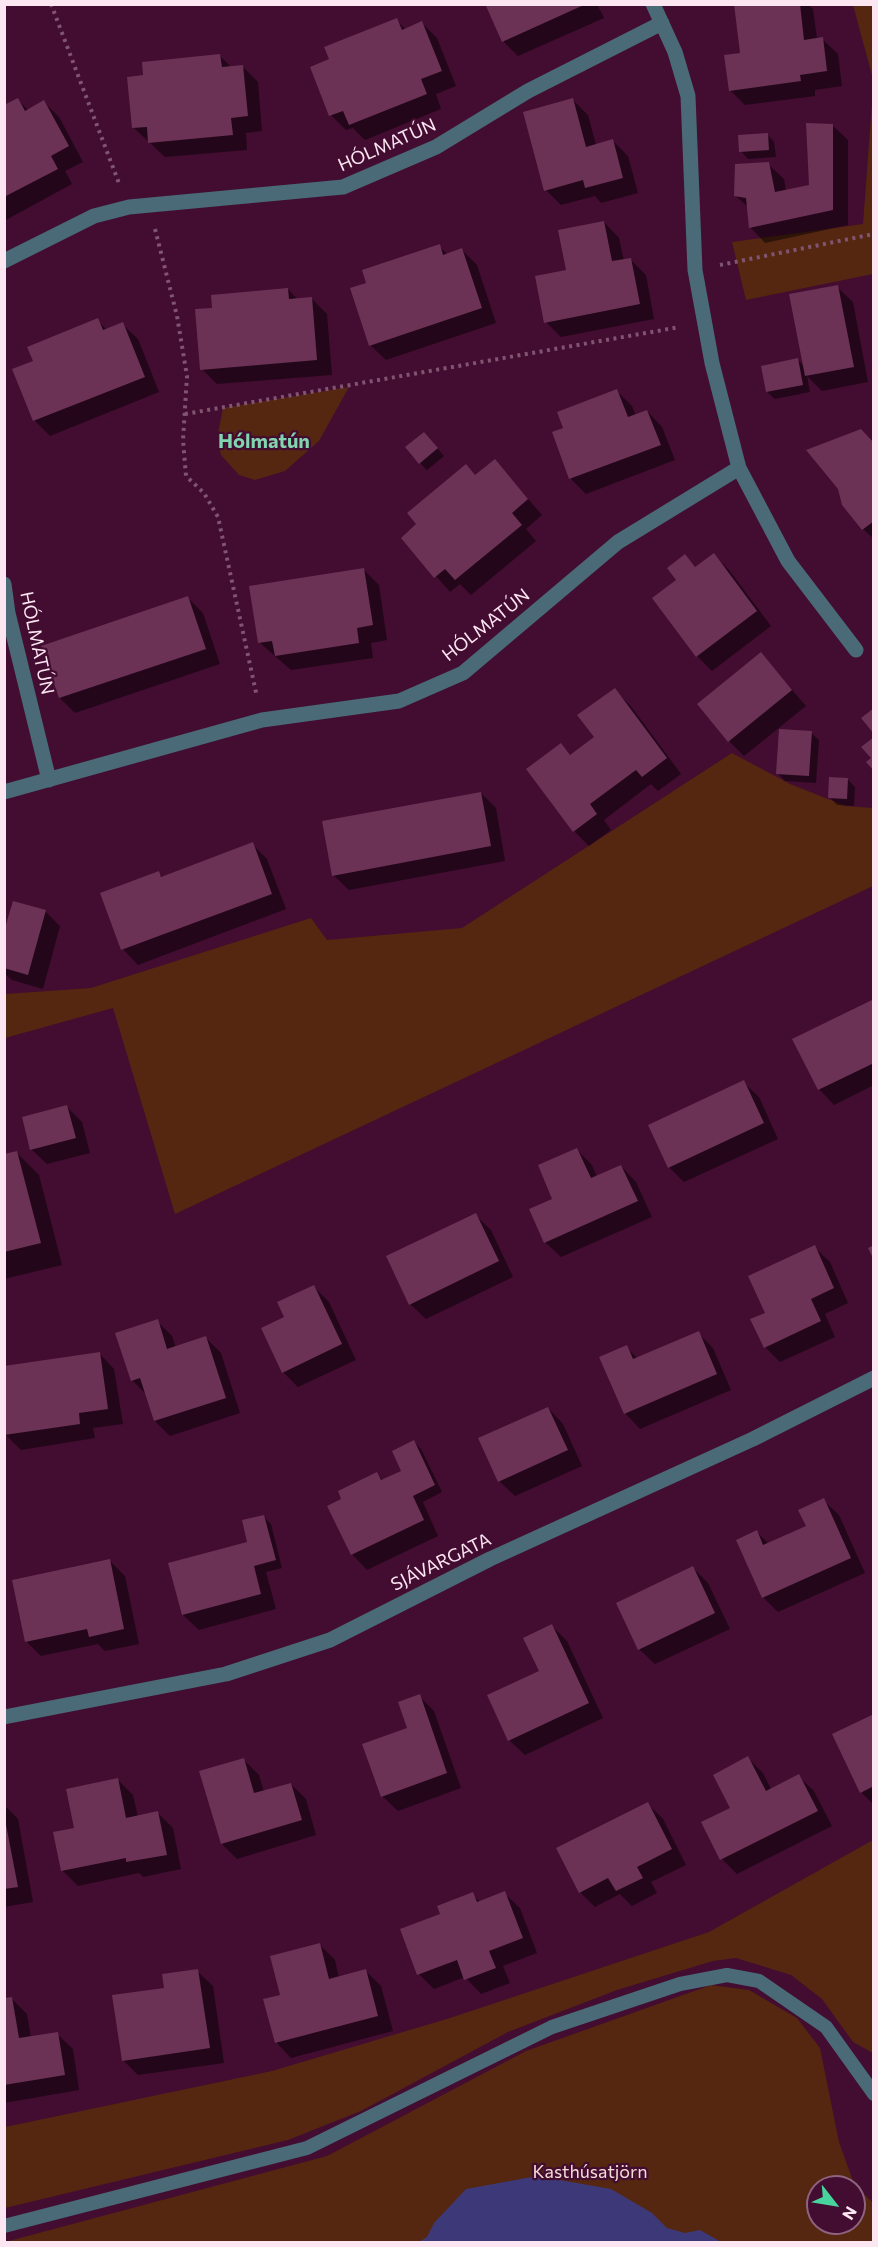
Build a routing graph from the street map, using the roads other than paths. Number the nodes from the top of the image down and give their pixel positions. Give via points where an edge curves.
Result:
1 (653, 4) edge
2 (662, 23) junction
3 (4, 261) edge
4 (739, 468) junction
5 (4, 584) edge
6 (856, 650) dead end
7 (49, 780) junction
8 (4, 792) edge
9 (873, 1378) edge
10 (4, 1717) edge
11 (873, 2094) edge
12 (4, 2226) edge

1 - 2 street
2 - 3 street, HÓLMATÚN via 528,91 436,147 343,187 129,207 94,216
2 - 4 street via 688,96 695,270 723,411
4 - 6 street via 788,561
4 - 7 street, HÓLMATÚN via 618,542 463,673 399,701 262,720
5 - 7 street, HÓLMATÚN
7 - 8 street, HÓLMATÚN
9 - 10 street, SJÁVARGATA via 753,1439 490,1559 330,1640 226,1674
11 - 12 lane via 826,2027 759,1981 727,1975 680,1984 552,2027 307,2148

